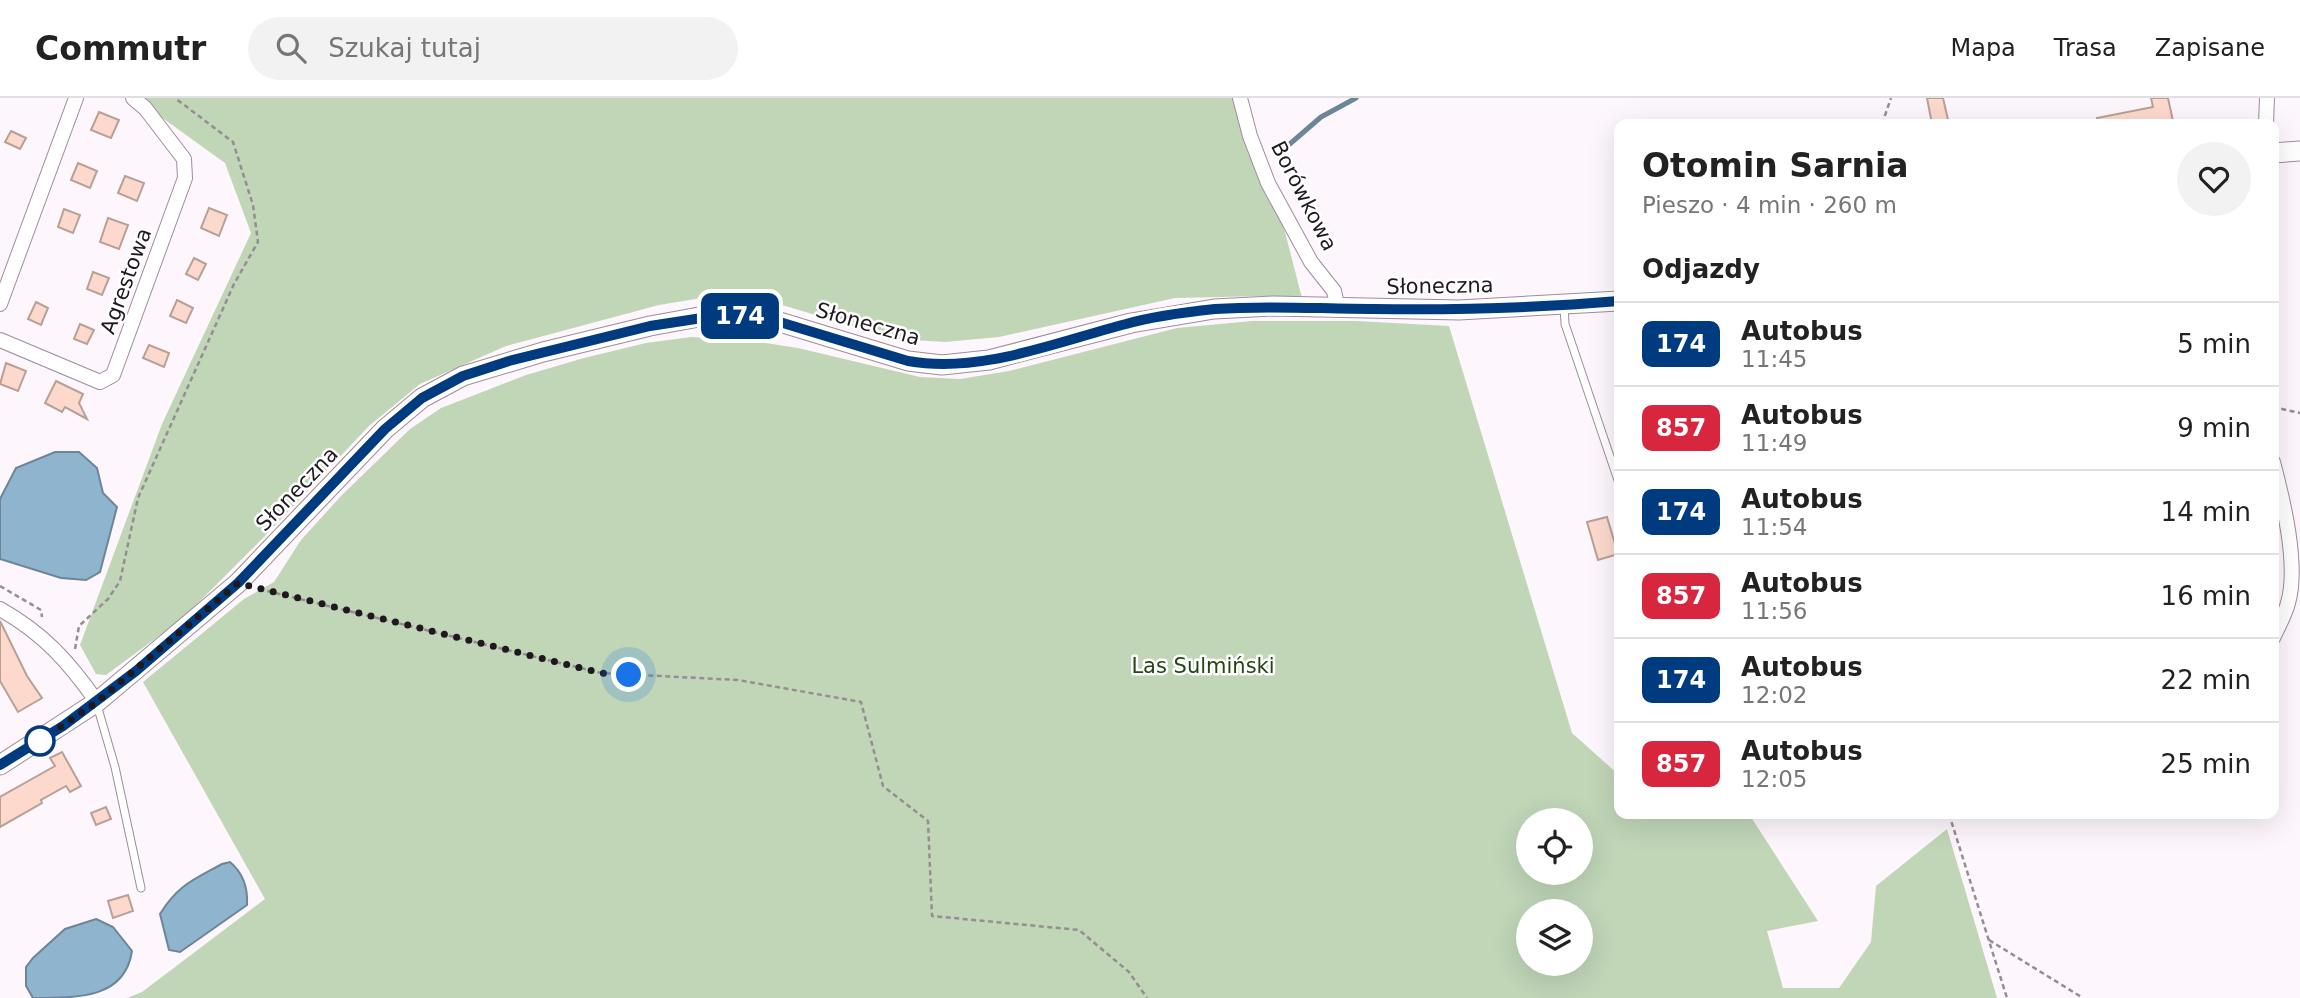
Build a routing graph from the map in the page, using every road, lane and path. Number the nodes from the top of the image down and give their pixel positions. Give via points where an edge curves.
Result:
1 (76, 98) edge
2 (133, 98) edge
3 (175, 98) edge
4 (1240, 98) edge
5 (1891, 98) edge
6 (2267, 98) edge
7 (1884, 119) edge
8 (2266, 119) edge
9 (2300, 151) edge
10 (2279, 153) edge
11 (1614, 301) edge
12 (0, 304) edge
13 (1564, 306) junction
14 (1338, 309) junction
15 (0, 340) edge
16 (2279, 408) edge
17 (2300, 413) edge
18 (1614, 468) edge
19 (2279, 486) edge
20 (238, 583) junction
21 (0, 609) edge
22 (2279, 624) edge
23 (72, 666) junction
24 (97, 702) junction
25 (0, 765) edge
26 (1951, 819) edge
27 (141, 888) dead end
28 (1989, 940) junction
29 (1147, 998) edge
30 (2007, 998) edge
31 (2083, 998) edge

1 - 12 street
2 - 15 street, Agrestowa via 184,159 186,178 113,375 100,382
3 - 23 path via 233,142 253,205 258,242 234,284 138,498 120,582 79,625
4 - 14 street, Borówkowa via 1268,183 1311,262 1334,290
5 - 7 path
6 - 8 street
9 - 10 street
11 - 13 street, Słoneczna
13 - 14 street, Słoneczna
13 - 18 lane via 1565,324
14 - 20 street, Słoneczna via 1214,309 1130,323 956,365 908,361 773,320 733,316 680,320 556,348 463,376 412,405
16 - 17 path
19 - 22 street via 2291,568 2289,601
20 - 24 street, Słoneczna
20 - 29 path via 601,673 738,681 861,702 883,786 928,821 932,916 1079,930 1129,972
21 - 23 street via 39,634
23 - 24 street
24 - 25 street, Słoneczna
24 - 27 lane via 116,767
26 - 28 path
28 - 30 path
28 - 31 path

